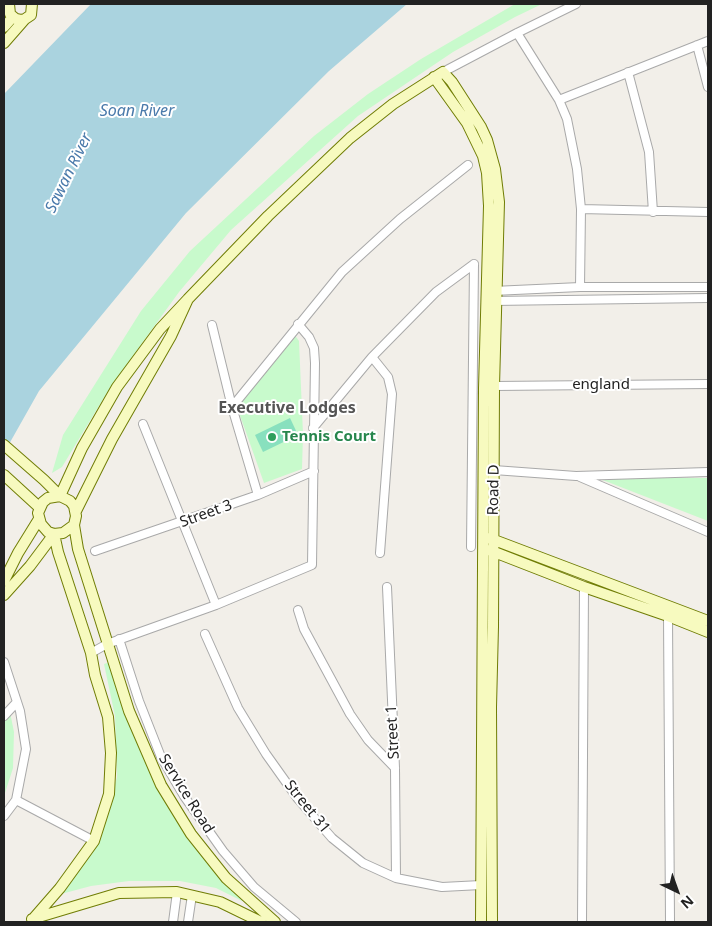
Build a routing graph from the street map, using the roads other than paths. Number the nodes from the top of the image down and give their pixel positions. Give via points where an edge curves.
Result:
1 (40, 4) edge
2 (576, 4) edge
3 (9, 8) edge
4 (30, 11) edge
5 (4, 27) edge
6 (517, 33) junction
7 (708, 41) edge
8 (4, 43) edge
9 (697, 46) junction
10 (628, 72) junction
11 (439, 75) junction
12 (708, 87) edge
13 (559, 100) junction
14 (468, 164) dead end
15 (581, 209) junction
16 (653, 212) junction
17 (708, 212) edge
18 (580, 287) junction
19 (708, 287) edge
20 (491, 296) junction
21 (708, 298) edge
22 (188, 299) junction
23 (298, 324) junction
24 (212, 325) dead end
25 (372, 357) junction
26 (708, 384) edge
27 (494, 386) junction
28 (232, 407) junction
29 (143, 424) dead end
30 (313, 428) junction
31 (4, 445) edge
32 (75, 464) junction
33 (494, 470) junction
34 (314, 471) junction
35 (708, 472) edge
36 (4, 475) edge
37 (576, 476) junction
38 (41, 478) junction
39 (258, 495) junction
40 (60, 496) junction
41 (40, 508) junction
42 (76, 511) junction
43 (39, 519) junction
44 (183, 522) junction
45 (74, 525) junction
46 (708, 532) edge
47 (54, 534) junction
48 (483, 536) junction
49 (494, 539) junction
50 (471, 547) dead end
51 (483, 548) junction
52 (95, 551) dead end
53 (494, 552) junction
54 (380, 553) dead end
55 (4, 581) edge
56 (387, 587) dead end
57 (584, 587) junction
58 (4, 595) edge
59 (216, 605) junction
60 (298, 610) dead end
61 (668, 616) junction
62 (708, 621) edge
63 (708, 632) edge
64 (206, 634) dead end
65 (119, 639) junction
66 (107, 644) junction
67 (92, 653) junction
68 (4, 662) edge
69 (17, 702) junction
70 (4, 716) edge
71 (395, 768) junction
72 (16, 800) junction
73 (4, 816) edge
74 (94, 842) junction
75 (396, 878) junction
76 (481, 885) junction
77 (177, 892) junction
78 (192, 895) junction
79 (30, 921) edge
80 (173, 922) edge
81 (188, 922) edge
82 (261, 922) edge
83 (275, 922) edge
84 (296, 922) edge
85 (481, 922) edge
86 (492, 922) edge
87 (582, 922) edge
88 (670, 922) edge

1 - 4 street
2 - 6 street
3 - 4 street via 21,20
3 - 5 street
4 - 8 street
6 - 11 street
6 - 13 street
7 - 9 street
9 - 10 street
9 - 12 street
10 - 13 street
10 - 16 street via 649,152
11 - 20 street, Road D via 467,123 485,163
11 - 22 street via 392,104 350,138
13 - 15 street via 572,139
14 - 23 street via 342,272
15 - 16 street
15 - 18 street
16 - 17 street
18 - 19 street
18 - 20 street
20 - 21 street
20 - 27 street, Road D
20 - 48 street, Road D
22 - 32 street via 160,329 117,387
22 - 42 street
23 - 28 street
23 - 30 street via 314,348
24 - 28 street
25 - 30 street
25 - 50 street via 436,292 474,264
25 - 54 street via 388,377 392,394
26 - 27 street, england
27 - 33 street, Road D
28 - 39 street
29 - 44 street
30 - 34 street
31 - 38 street
32 - 38 street via 59,479
32 - 40 street
33 - 37 street
33 - 49 street, Road D
34 - 39 street, Street 3
34 - 59 street via 312,565
35 - 37 street
36 - 41 street
37 - 46 street
38 - 40 street
39 - 44 street, Street 3
40 - 41 street via 48,498
40 - 42 street via 70,501
41 - 43 street
42 - 45 street
43 - 47 street via 44,528
43 - 55 street
44 - 52 street, Street 3
44 - 59 street
45 - 47 street via 67,531
45 - 66 street via 78,549
47 - 58 street
47 - 67 street
48 - 49 street
48 - 51 street, Road D
49 - 53 street, Road D
49 - 62 street
51 - 53 street
51 - 76 street, Road D
53 - 57 street
53 - 86 street, Road D
56 - 71 street, Street 1
57 - 61 street
57 - 87 street
59 - 65 street
60 - 71 street via 304,629 350,714 368,740
61 - 63 street
61 - 88 street
64 - 75 street, Street 31 via 238,708 298,798 332,838 363,863
65 - 66 street
65 - 84 street, Service Road via 161,757 184,796 223,851 254,887
66 - 67 street
66 - 83 street via 140,738 162,785 191,834 226,878
67 - 74 street via 108,717 111,753 109,794
68 - 69 street
69 - 70 street
69 - 72 street via 26,749
71 - 75 street, Street 1
72 - 73 street
72 - 74 street
74 - 79 street via 60,888
75 - 76 street, Street 31 via 442,888
76 - 85 street, Road D
77 - 78 street
77 - 79 street via 119,893
77 - 80 street
78 - 81 street
78 - 82 street via 220,902

